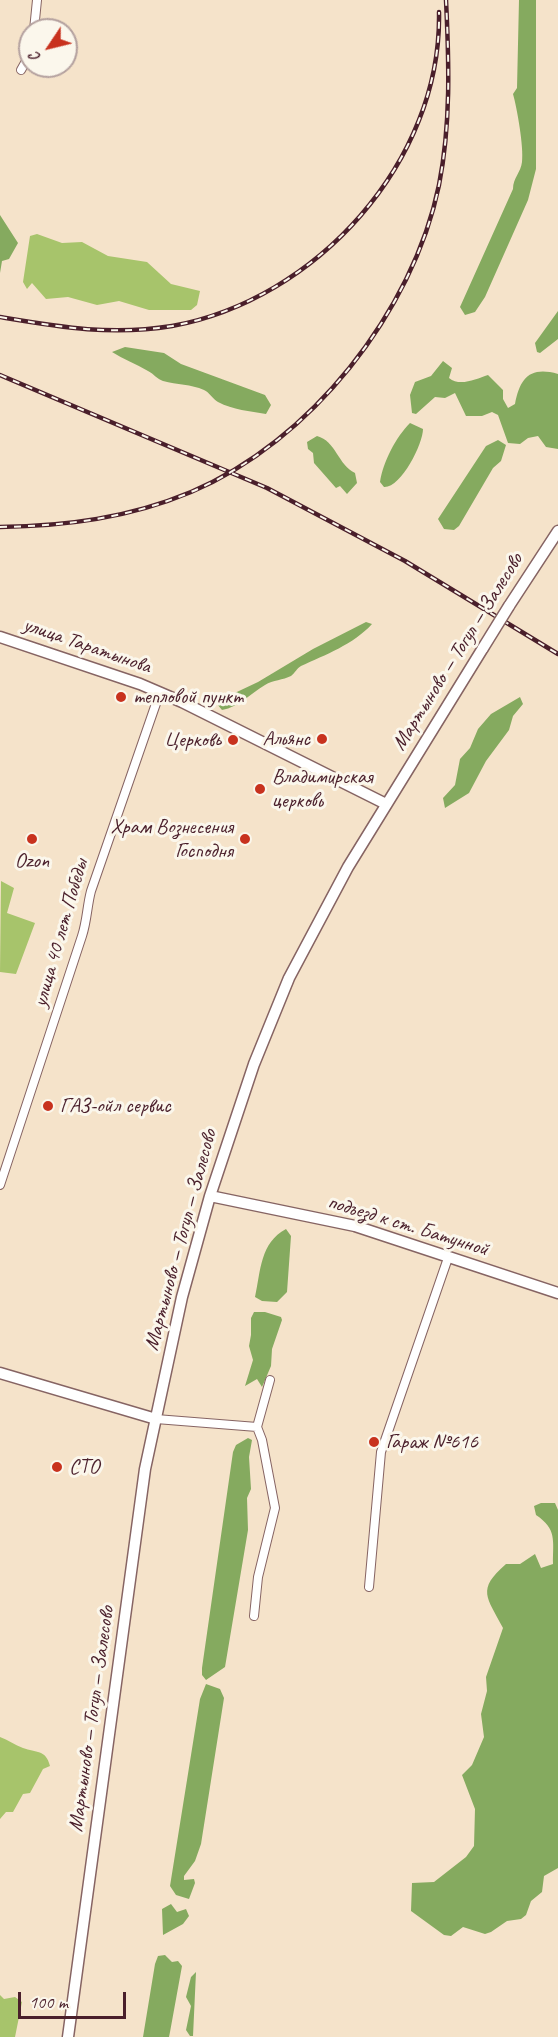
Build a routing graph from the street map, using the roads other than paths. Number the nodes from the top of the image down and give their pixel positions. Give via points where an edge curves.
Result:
1 (37, 0) edge
2 (35, 18) edge
3 (558, 531) edge
4 (0, 637) edge
5 (160, 693) junction
6 (386, 804) junction
7 (0, 1185) edge
8 (210, 1196) junction
9 (448, 1258) junction
10 (558, 1293) edge
11 (0, 1373) edge
12 (270, 1380) dead end
13 (156, 1419) junction
14 (257, 1427) junction
15 (369, 1587) dead end
16 (254, 1616) dead end
17 (68, 2037) edge

1 - 2 street
3 - 6 street, Мартыново — Тогул — Залесово, bridge
4 - 5 street, улица Таратынова
5 - 6 street, улица Таратынова
5 - 7 street, улица 40 лет Победы via 91,891 82,936
6 - 8 street, Мартыново — Тогул — Залесово via 326,905 289,978 254,1064
8 - 9 street, подъезд к ст. Батунной via 355,1226
8 - 13 street, Мартыново — Тогул — Залесово via 182,1297
9 - 10 street, подъезд к ст. Батунной
9 - 15 street via 381,1452
11 - 13 street
12 - 14 street
13 - 14 street
13 - 17 street, Мартыново — Тогул — Залесово via 145,1469
14 - 16 street via 275,1508 258,1577

